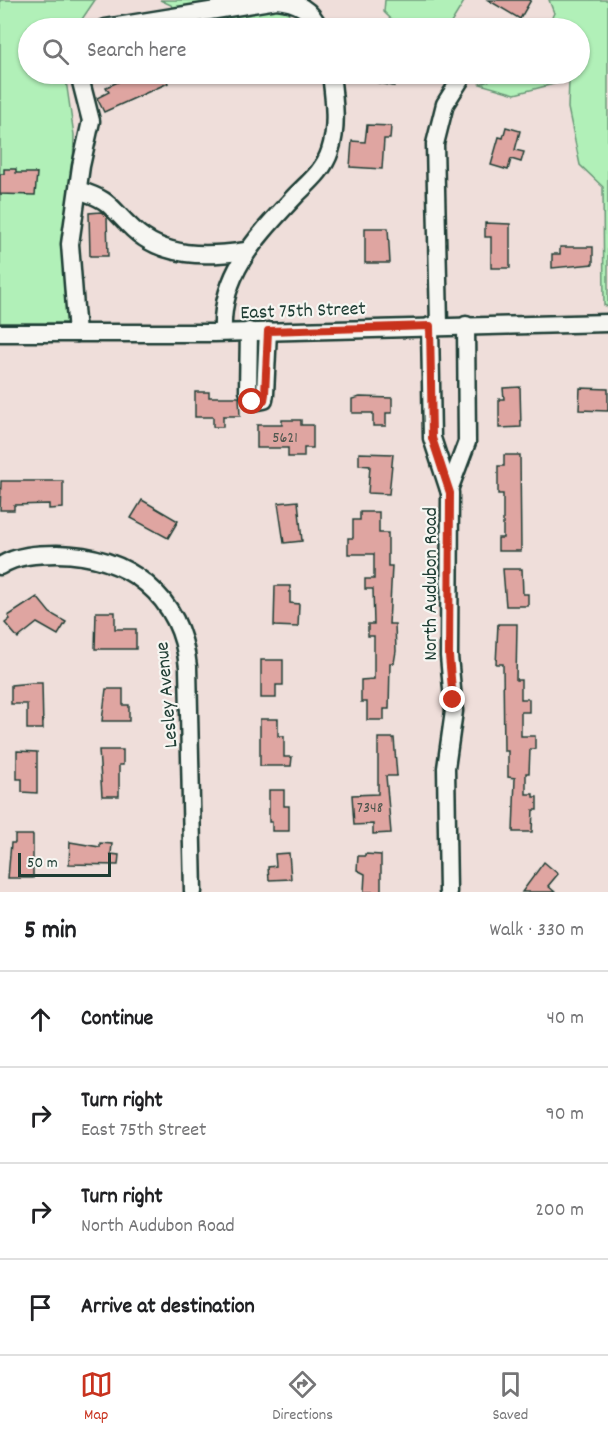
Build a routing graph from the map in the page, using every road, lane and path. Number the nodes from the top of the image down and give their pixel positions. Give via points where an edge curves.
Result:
1 (166, 18) edge
2 (314, 18) edge
3 (82, 84) edge
4 (332, 84) edge
5 (458, 84) edge
6 (78, 190) junction
7 (246, 251) junction
8 (608, 323) edge
9 (435, 325) junction
10 (466, 325) junction
11 (268, 331) junction
12 (223, 332) junction
13 (249, 332) junction
14 (0, 333) edge
15 (77, 333) junction
16 (449, 490) junction
17 (0, 566) edge
18 (193, 892) edge
19 (448, 892) edge

1 - 2 street via 277,0 305,8
3 - 6 street via 91,121
4 - 7 street via 330,152 316,176
5 - 9 street, North Audubon Road via 445,104 435,144
6 - 7 street via 110,202 134,230 169,251 222,255
6 - 15 street via 70,244
7 - 12 street via 228,288
8 - 10 street, East 75th Street
9 - 10 street, East 75th Street
9 - 11 street, East 75th Street
9 - 16 street, North Audubon Road via 432,438
10 - 16 street, North Audubon Road via 467,442
11 - 13 street, East 75th Street
11 - 13 street via 265,394 264,400 258,402 252,402 248,391
12 - 13 street, East 75th Street
12 - 15 street, East 75th Street
14 - 15 street, East 75th Street
16 - 19 street, North Audubon Road via 449,656 454,711 446,768
17 - 18 street, Lesley Avenue via 36,554 76,555 116,565 141,579 166,603 182,634 189,678

